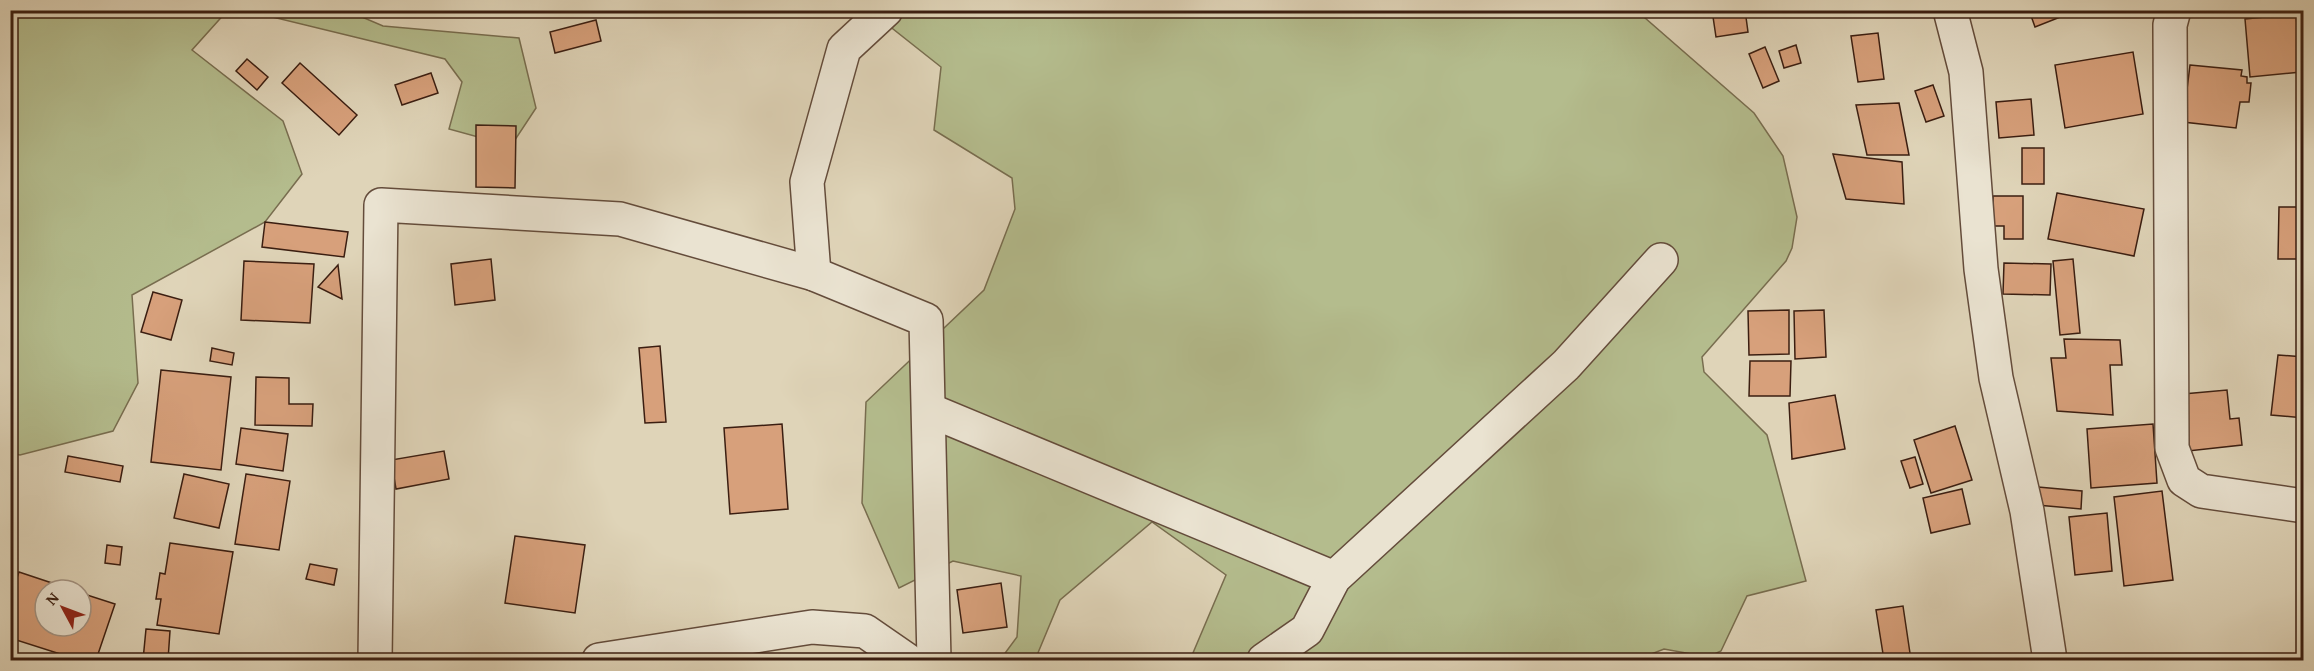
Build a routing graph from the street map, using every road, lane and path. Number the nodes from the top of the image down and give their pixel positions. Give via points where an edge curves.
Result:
1 (886, 10) edge
2 (1950, 10) edge
3 (2174, 10) edge
4 (1661, 260) dead end
5 (814, 274) junction
6 (929, 410) junction
7 (2304, 506) edge
8 (1334, 578) junction
9 (375, 660) edge
10 (599, 660) edge
11 (907, 660) edge
12 (934, 660) edge
13 (1264, 660) edge
14 (2050, 660) edge

1 - 5 street via 844,49 807,182
2 - 14 street via 1966,72 1981,269 1996,378 2027,511
3 - 7 street via 2170,25 2172,448 2184,480 2201,491
4 - 8 street via 1566,364
5 - 6 street via 926,320
5 - 9 street via 620,219 381,205
6 - 8 street
6 - 12 street
8 - 13 street via 1306,630
10 - 11 street via 812,627 865,631

